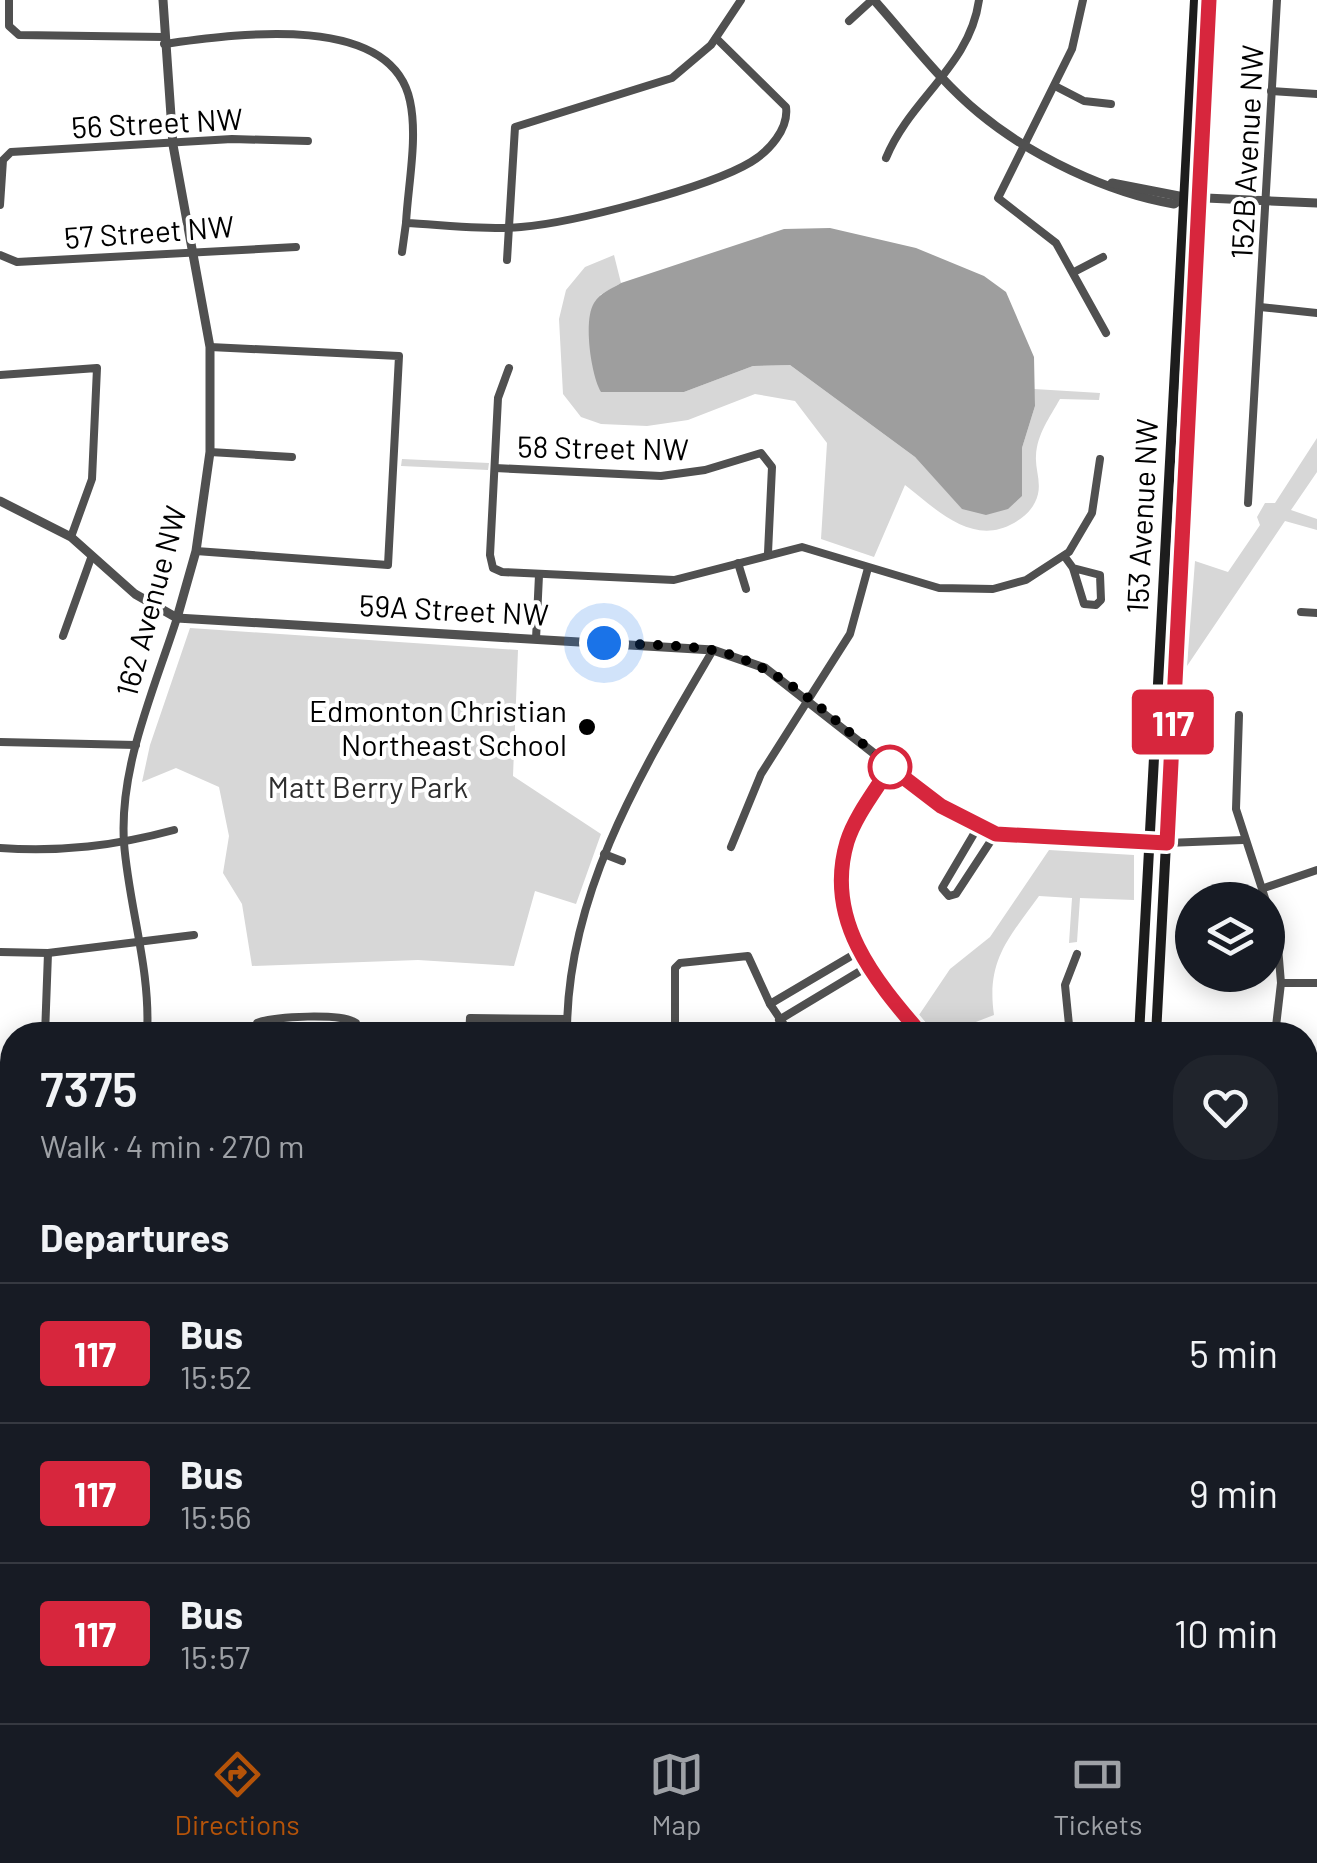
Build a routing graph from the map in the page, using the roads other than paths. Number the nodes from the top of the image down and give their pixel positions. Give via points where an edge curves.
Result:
1 (9, 0) edge
2 (162, 0) edge
3 (740, 0) edge
4 (873, 0) edge
5 (979, 0) edge
6 (1083, 0) edge
7 (1194, 0) edge
8 (1210, 0) edge
9 (1277, 0) edge
10 (849, 21) dead end
11 (716, 38) junction
12 (164, 41) junction
13 (942, 78) junction
14 (1055, 86) junction
15 (1272, 91) junction
16 (1317, 94) edge
17 (1111, 104) dead end
18 (308, 141) dead end
19 (173, 144) junction
20 (1024, 144) junction
21 (886, 158) dead end
22 (1184, 196) junction
23 (1199, 197) junction
24 (1266, 200) junction
25 (1317, 203) edge
26 (0, 206) edge
27 (406, 223) junction
28 (508, 227) junction
29 (296, 248) dead end
30 (190, 252) junction
31 (402, 252) dead end
32 (1103, 257) dead end
33 (3, 258) edge
34 (507, 260) dead end
35 (1074, 272) junction
36 (1260, 308) junction
37 (1317, 313) edge
38 (1106, 333) dead end
39 (210, 348) junction
40 (509, 368) dead end
41 (0, 375) edge
42 (1254, 414) junction
43 (1266, 414) dead end
44 (210, 452) junction
45 (292, 457) dead end
46 (1100, 460) dead end
47 (495, 468) junction
48 (0, 501) edge
49 (1248, 502) dead end
50 (72, 538) junction
51 (196, 551) junction
52 (768, 553) junction
53 (1065, 557) junction
54 (92, 558) junction
55 (738, 563) junction
56 (868, 568) junction
57 (1074, 568) junction
58 (539, 574) junction
59 (746, 589) dead end
60 (1300, 612) dead end
61 (1317, 613) edge
62 (178, 618) junction
63 (63, 636) dead end
64 (536, 639) junction
65 (713, 650) junction
66 (809, 698) junction
67 (1239, 715) dead end
68 (0, 742) edge
69 (136, 744) junction
70 (890, 767) junction
71 (978, 827) junction
72 (174, 830) dead end
73 (996, 834) junction
74 (1243, 840) junction
75 (1150, 842) junction
76 (1167, 843) junction
77 (124, 844) junction
78 (730, 847) dead end
79 (0, 848) edge
80 (604, 854) junction
81 (622, 861) dead end
82 (1317, 870) edge
83 (1261, 882) edge
84 (1282, 882) edge
85 (194, 935) dead end
86 (142, 944) junction
87 (0, 952) edge
88 (858, 952) junction
89 (48, 953) junction
90 (1077, 954) dead end
91 (867, 968) junction
92 (1285, 983) edge
93 (1317, 984) edge
94 (1279, 992) edge
95 (770, 1004) junction
96 (566, 1020) joint
97 (779, 1020) joint
98 (46, 1022) edge
99 (146, 1022) edge
100 (261, 1022) edge
101 (355, 1022) edge
102 (470, 1022) edge
103 (675, 1022) edge
104 (911, 1022) edge
105 (1069, 1022) edge
106 (1141, 1022) edge
107 (1157, 1022) edge
108 (1277, 1022) edge

1 - 12 street via 14,32
2 - 12 street, 162 Avenue NW
3 - 11 street
4 - 10 street
4 - 13 street
5 - 13 street via 970,39
6 - 14 street
7 - 22 main road, 153 Avenue NW
8 - 23 main road, 153 Avenue NW
9 - 15 street, 152B Avenue NW
11 - 28 street via 690,66 660,83 515,127
11 - 28 street via 786,107 784,126 760,156 730,172 598,212
12 - 19 street, 162 Avenue NW
12 - 27 street via 334,38 382,57 411,104
13 - 20 street
13 - 21 street via 905,120
14 - 17 street via 1089,103
14 - 20 street
15 - 16 street
15 - 24 street, 152B Avenue NW
18 - 19 street, 56 Street NW
19 - 26 street, 56 Street NW via 8,154
19 - 30 street, 162 Avenue NW
20 - 22 street via 1158,202 1174,204
20 - 35 street via 998,198 1051,238
22 - 23 street
22 - 75 main road, 153 Avenue NW
23 - 24 street
23 - 76 main road, 153 Avenue NW
24 - 25 street
24 - 36 street, 152B Avenue NW
27 - 28 street
27 - 31 street
28 - 34 street
29 - 30 street, 57 Street NW
30 - 33 street, 57 Street NW
30 - 39 street, 162 Avenue NW
32 - 35 street
35 - 38 street
36 - 37 street
36 - 42 street, 152B Avenue NW
39 - 44 street, 162 Avenue NW
39 - 51 street via 399,356 388,565
40 - 47 street via 498,398
41 - 50 street via 93,366 99,374 92,479
42 - 43 street
42 - 49 street, 152B Avenue NW
44 - 45 street
44 - 51 street, 162 Avenue NW
46 - 53 street via 1092,514
47 - 52 street, 58 Street NW via 661,476 766,456 772,468
47 - 58 street via 493,568
48 - 50 street, 59A Street NW
50 - 54 street, 59A Street NW
51 - 62 street, 162 Avenue NW
52 - 55 street
52 - 56 street via 809,547
53 - 56 street via 1026,580 974,591
53 - 57 street
54 - 62 street, 59A Street NW
54 - 63 street
55 - 58 street via 674,580
55 - 59 street
56 - 66 street via 850,634
57 - 57 street via 1084,604 1096,605 1100,576
58 - 64 street
60 - 61 street
62 - 64 street, 59A Street NW
62 - 69 street, 162 Avenue NW
64 - 65 street, 59A Street NW
65 - 66 street, 59A Street NW via 765,668
65 - 80 street
66 - 70 street, 59A Street NW
66 - 78 street via 760,774
67 - 74 street via 1235,797
68 - 69 street
69 - 77 street, 162 Avenue NW via 124,799
70 - 71 street, 59A Street NW
70 - 88 street via 848,840 841,885
71 - 73 street, 59A Street NW
71 - 73 street via 946,876 942,888 949,896
72 - 77 street
73 - 75 street, 59A Street NW
74 - 76 street, 59A Street NW
74 - 83 street
75 - 76 street, 59A Street NW
75 - 106 main road, 153 Avenue NW
76 - 107 main road, 153 Avenue NW
77 - 79 street
77 - 86 street, 162 Avenue NW
80 - 81 street
80 - 96 street via 571,961
82 - 84 street
85 - 86 street
86 - 89 street
86 - 99 street, 162 Avenue NW
87 - 89 street
88 - 91 street
88 - 95 street
89 - 98 street
90 - 105 street via 1065,985
91 - 97 street
91 - 104 street
92 - 93 street
94 - 108 street
95 - 97 street
95 - 103 street via 748,956 680,963
96 - 102 street
100 - 101 street

